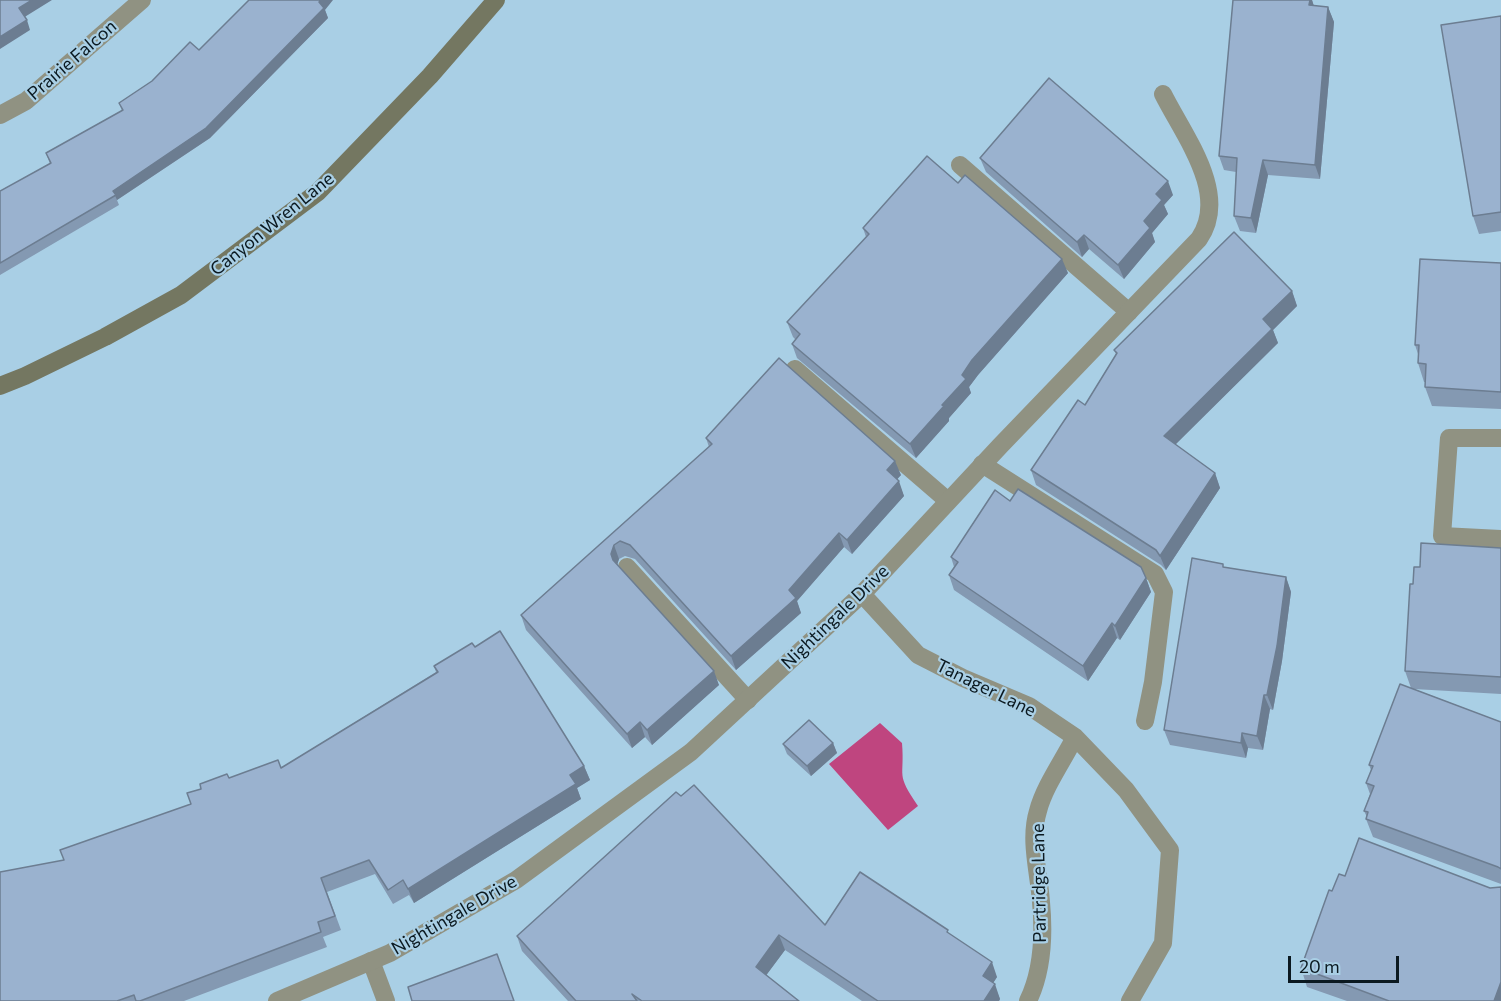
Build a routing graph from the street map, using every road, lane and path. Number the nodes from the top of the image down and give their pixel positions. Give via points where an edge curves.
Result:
1 (142, 0) edge
2 (496, 0) edge
3 (1163, 94) dead end
4 (0, 116) edge
5 (960, 165) dead end
6 (1129, 312) junction
7 (795, 369) edge
8 (0, 386) edge
9 (1501, 438) edge
10 (982, 464) junction
11 (948, 501) junction
12 (1501, 539) edge
13 (627, 567) edge
14 (862, 594) junction
15 (748, 700) junction
16 (1145, 721) dead end
17 (1075, 736) junction
18 (371, 961) junction
19 (277, 1001) edge
20 (386, 1001) edge
21 (1028, 1001) edge
22 (1130, 1001) edge

1 - 4 street, Prairie Falcon via 26,101
2 - 8 street, Canyon Wren Lane via 430,76 318,192 181,295 95,342
3 - 6 street, Nightingale Drive via 1204,175 1210,206 1208,225
5 - 6 street
6 - 10 street, Nightingale Drive
7 - 11 street
9 - 12 street via 1449,438 1442,536
10 - 11 street, Nightingale Drive
10 - 16 street via 1155,574 1164,592
11 - 14 street, Nightingale Drive
13 - 15 street
14 - 15 street, Nightingale Drive
14 - 17 street, Tanager Lane via 918,655 1029,706
15 - 18 street, Nightingale Drive via 691,753 516,880
17 - 21 street, Partridge Lane via 1038,811 1035,855 1041,950 1035,987
17 - 22 street, Tanager Lane via 1126,790 1170,850 1163,943
18 - 19 street, Nightingale Drive
18 - 20 street

